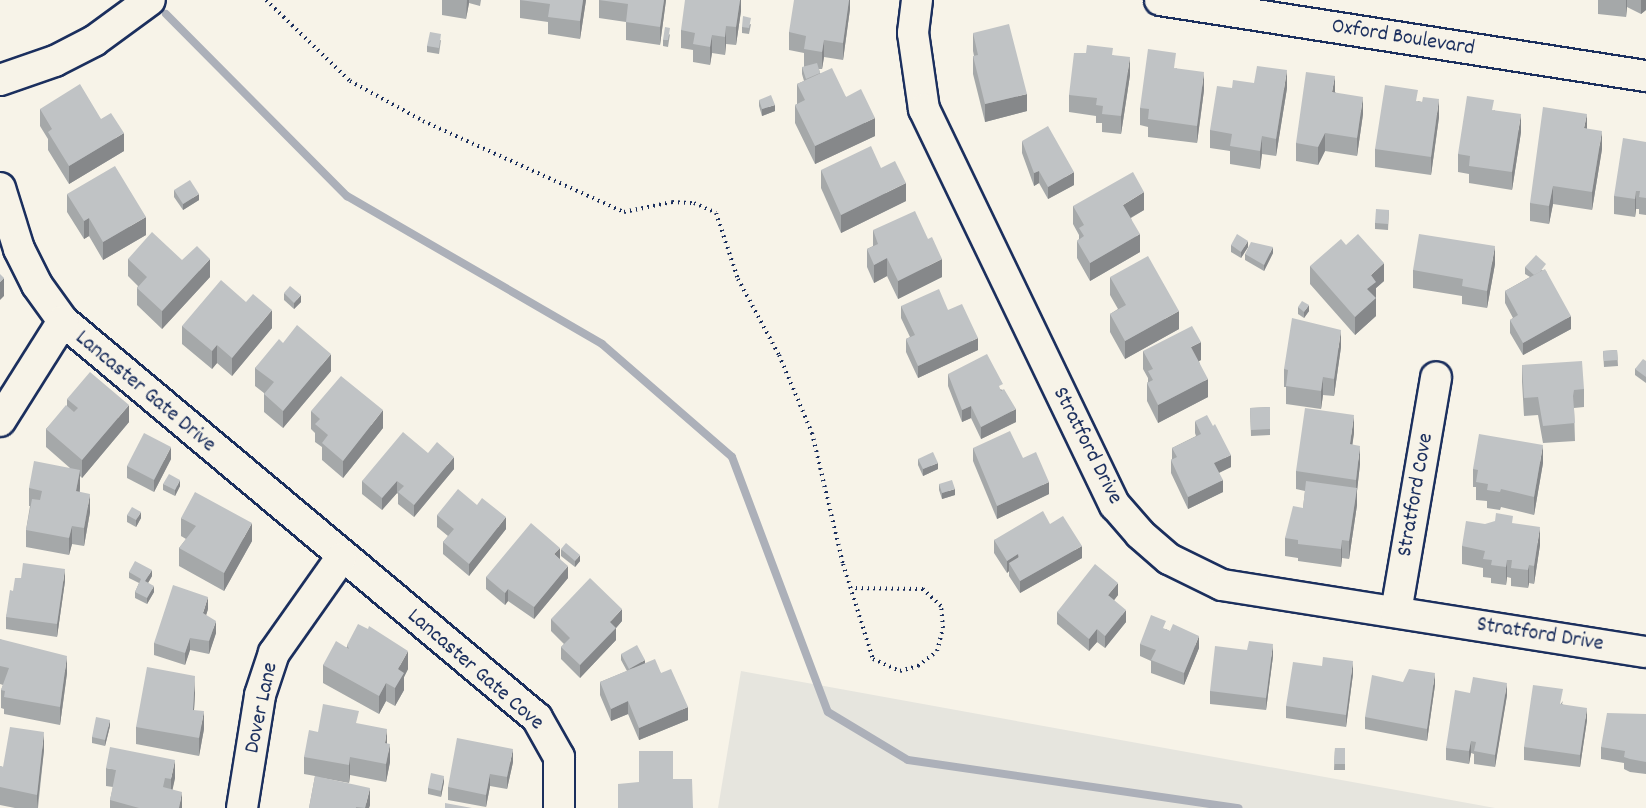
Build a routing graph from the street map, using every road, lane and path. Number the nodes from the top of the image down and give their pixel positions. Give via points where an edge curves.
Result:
1 (150, 0) edge
2 (266, 0) edge
3 (917, 0) edge
4 (1160, 0) edge
5 (1646, 76) edge
6 (0, 80) edge
7 (0, 188) edge
8 (63, 321) junction
9 (1436, 377) dead end
10 (0, 421) edge
11 (341, 558) junction
12 (851, 588) junction
13 (1396, 612) junction
14 (1646, 652) edge
15 (242, 808) edge
16 (559, 808) edge

1 - 6 street via 94,41 56,61
2 - 12 path via 350,81 423,121 624,212 672,202 694,203 716,213 738,279 779,355 812,433
3 - 13 street, Stratford Drive via 913,33 924,109 1115,505 1169,559 1222,585
4 - 5 street, Oxford Boulevard
7 - 8 street, Lancaster Gate Drive via 19,249 37,285
8 - 10 street
8 - 11 street, Lancaster Gate Drive
9 - 13 street, Stratford Cove
11 - 15 street, Dover Lane via 273,653 260,695
11 - 16 street, Lancaster Gate Cove via 537,718 559,757
12 - 12 path via 873,658 900,671 918,666 937,651 943,628 941,606 923,589
13 - 14 street, Stratford Drive

